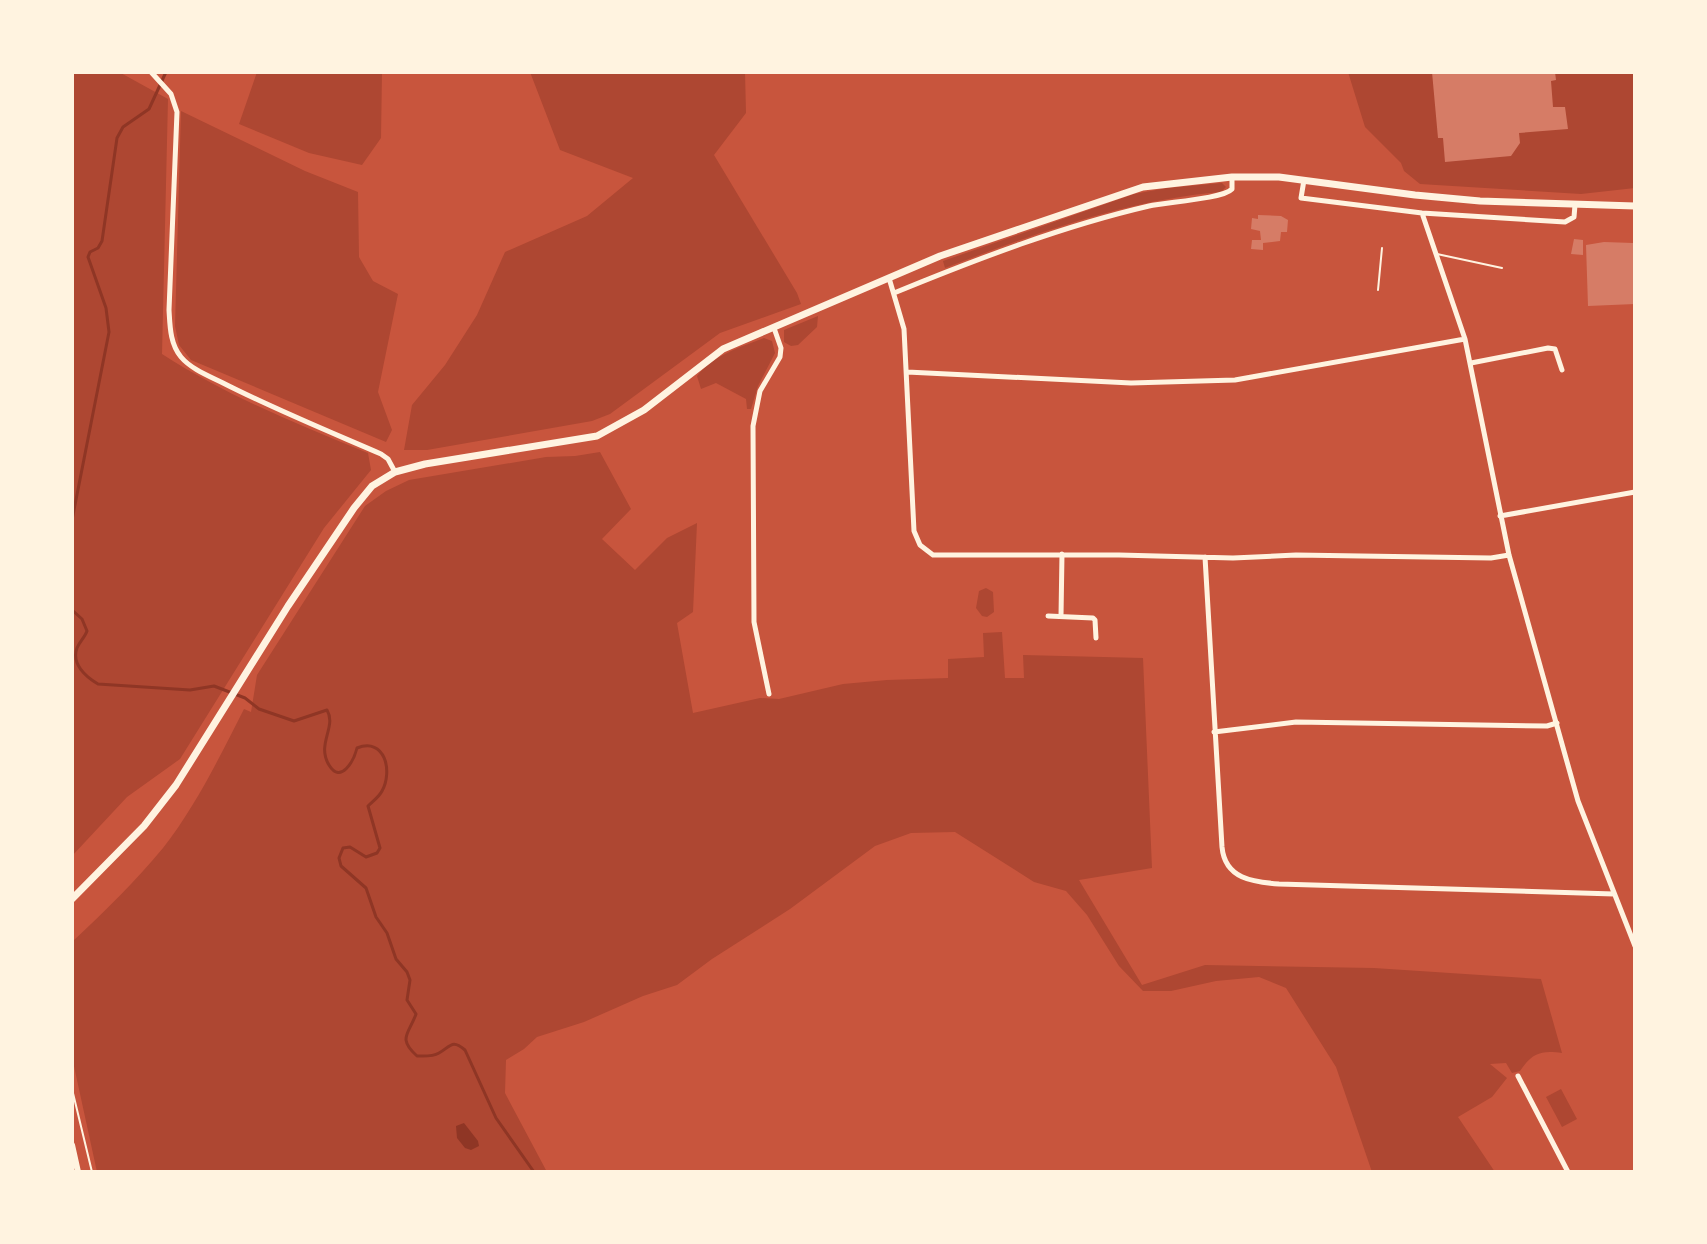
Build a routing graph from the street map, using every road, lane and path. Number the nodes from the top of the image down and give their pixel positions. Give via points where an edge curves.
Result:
1 (151, 72) edge
2 (1232, 177) junction
3 (1304, 180) junction
4 (1575, 205) junction
5 (1635, 206) edge
6 (1422, 213) junction
7 (1382, 248) dead end
8 (1437, 254) junction
9 (1502, 268) dead end
10 (889, 277) junction
11 (1378, 290) dead end
12 (894, 293) junction
13 (774, 328) junction
14 (1465, 339) junction
15 (1471, 363) junction
16 (1562, 370) dead end
17 (907, 372) junction
18 (393, 474) junction
19 (1635, 492) edge
20 (1500, 516) junction
21 (1062, 554) junction
22 (1509, 555) junction
23 (1205, 557) junction
24 (1048, 616) dead end
25 (1061, 616) junction
26 (1096, 638) dead end
27 (769, 694) dead end
28 (1557, 723) junction
29 (1214, 732) junction
30 (1614, 894) junction
31 (72, 899) edge
32 (1635, 946) edge
33 (1518, 1076) dead end
34 (72, 1089) edge
35 (72, 1145) edge
36 (78, 1172) edge
37 (92, 1172) edge
38 (1568, 1172) edge

1 - 18 street via 167,88 177,112 169,310 177,350 195,368 248,396 381,454
2 - 3 main road
2 - 10 main road via 1120,193
2 - 12 street via 1232,189 1224,195 1157,204 1097,220
3 - 4 main road via 1415,195
3 - 6 street via 1301,198
4 - 5 main road
4 - 6 street via 1574,217 1565,222
6 - 8 street
7 - 11 lane
8 - 9 lane
8 - 14 street
10 - 12 street
10 - 13 main road
12 - 17 street via 904,329
13 - 18 main road via 723,349 644,410 597,436
13 - 27 street via 780,357 760,391 753,426 754,622
14 - 15 street
14 - 17 street via 1235,380 1131,383
15 - 16 street via 1548,348 1558,353
15 - 20 street
17 - 21 street via 913,526 920,545 939,556
18 - 31 main road via 372,486 354,508 176,785
19 - 20 street
20 - 22 street
21 - 23 street
21 - 25 street
22 - 23 street
22 - 28 street
23 - 29 street
24 - 25 street
25 - 26 street via 1093,618
28 - 29 street via 1296,722
28 - 30 street via 1578,801
29 - 30 street via 1223,855 1230,870 1247,880
30 - 32 street
33 - 38 street
34 - 37 path
35 - 36 street

